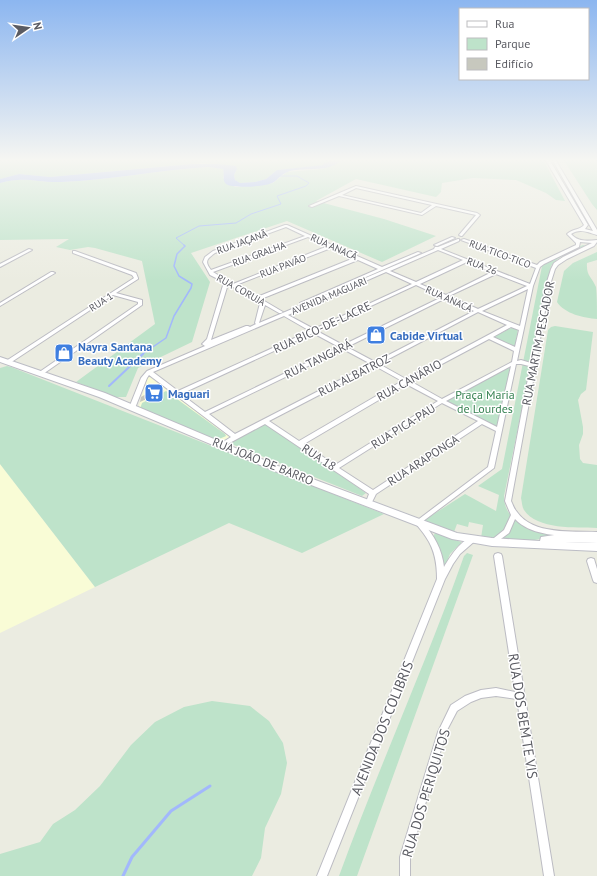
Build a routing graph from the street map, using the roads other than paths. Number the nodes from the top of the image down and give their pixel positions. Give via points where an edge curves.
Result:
1 (323, 200) edge
2 (358, 200) edge
3 (413, 200) edge
4 (571, 200) edge
5 (577, 200) edge
6 (435, 205) junction
7 (311, 206) dead end
8 (286, 226) joint
9 (579, 230) junction
10 (596, 233) edge
11 (308, 236) junction
12 (461, 238) junction
13 (575, 240) junction
14 (596, 242) edge
15 (332, 246) junction
16 (435, 248) junction
17 (30, 250) dead end
18 (74, 252) dead end
19 (358, 258) junction
20 (467, 260) junction
21 (204, 265) joint
22 (0, 266) edge
23 (538, 267) junction
24 (385, 270) junction
25 (210, 272) junction
26 (496, 272) junction
27 (53, 273) dead end
28 (226, 282) junction
29 (415, 284) junction
30 (233, 285) junction
31 (531, 286) junction
32 (114, 294) junction
33 (445, 297) junction
34 (256, 299) junction
35 (263, 302) junction
36 (0, 305) edge
37 (477, 311) junction
38 (283, 313) junction
39 (257, 323) junction
40 (511, 325) junction
41 (522, 329) junction
42 (314, 330) junction
43 (489, 337) junction
44 (211, 343) junction
45 (343, 346) junction
46 (517, 350) junction
47 (3, 362) edge
48 (513, 363) junction
49 (375, 364) junction
50 (533, 369) junction
51 (149, 372) junction
52 (41, 373) junction
53 (407, 381) junction
54 (178, 393) junction
55 (442, 401) junction
56 (132, 408) junction
57 (205, 414) junction
58 (265, 421) junction
59 (481, 422) junction
60 (499, 430) junction
61 (235, 437) junction
62 (299, 444) junction
63 (222, 445) junction
64 (336, 467) junction
65 (373, 493) junction
66 (369, 502) junction
67 (514, 515) junction
68 (418, 522) junction
69 (437, 529) junction
70 (597, 534) edge
71 (431, 539) junction
72 (597, 539) edge
73 (462, 541) junction
74 (492, 542) junction
75 (530, 544) junction
76 (597, 547) edge
77 (498, 556) dead end
78 (591, 561) dead end
79 (441, 579) junction
80 (597, 580) edge
81 (520, 696) junction
82 (322, 876) edge
83 (405, 876) edge
84 (549, 876) edge

1 - 7 street
2 - 6 street via 422,214
3 - 6 street
4 - 9 street via 586,225
5 - 10 street
6 - 12 street, AVENIDA MAGUARI via 478,215
8 - 11 street, RUA ANACÃ
8 - 21 street, RUA JAÇANÃ via 214,252 204,261
9 - 10 street
9 - 13 street, RUA MARTIM PESCADOR via 569,234
11 - 15 street, RUA ANACÃ
11 - 25 street, RUA GRALHA
12 - 16 street, AVENIDA MAGUARI
12 - 16 street, AVENIDA MAGUARI via 455,236
12 - 23 street, RUA TICO-TICO
13 - 14 street, RUA MARTIM PESCADOR
13 - 23 street, RUA MARTIM PESCADOR via 578,246 546,260
14 - 50 street, RUA MARTIM PESCADOR via 593,246 560,261 553,269 547,288
15 - 19 street, RUA ANACÃ
15 - 30 street, RUA PAVÃO
16 - 20 street, RUA 26
16 - 24 street, AVENIDA MAGUARI
17 - 22 street
18 - 32 street, RUA 1 via 134,274 136,278
19 - 24 street, RUA ANACÃ
19 - 34 street
20 - 26 street, RUA 26
20 - 29 street, RUA BICO-DE-LACRE
21 - 25 street, RUA CORUJA
23 - 31 street, RUA MARTIM PESCADOR
24 - 29 street, RUA ANACÁ
24 - 38 street, AVENIDA MAGUARI
25 - 28 street, RUA CORUJA
26 - 31 street, RUA 26
26 - 33 street, RUA TANGARÁ
27 - 36 street
28 - 30 street, RUA CORUJA
28 - 44 street
29 - 33 street, RUA ANACÁ
29 - 42 street, RUA BICO-DE-LACRE
30 - 34 street, RUA CORUJA
31 - 37 street, RUA ALBATROZ
31 - 41 street, RUA MARTIM PESCADOR
32 - 47 street, RUA 1
32 - 52 street via 140,301 140,305
33 - 37 street, RUA ANACÁ
33 - 45 street, RUA TANGARÁ
34 - 35 street, RUA CORUJA
35 - 38 street, RUA CORUJA
35 - 39 street
37 - 40 street, RUA ANACÁ
37 - 49 street, RUA ALBATROZ
38 - 39 street, AVENIDA MAGUARI
38 - 42 street, RUA CORUJA
38 - 44 street, AVENIDA MAGUARI
39 - 44 street, AVENIDA MAGUARI
40 - 41 street
40 - 43 street, RUA CANÁRIO
41 - 46 street, RUA MARTIM PESCADOR
42 - 45 street, RUA CORUJA
42 - 54 street, RUA BICO-DE-LACRE
43 - 46 street
43 - 53 street, RUA CANÁRIO
44 - 51 street, AVENIDA MAGUARI via 199,352
45 - 49 street, RUA CORUJA
45 - 57 street, RUA TANGARÁ
46 - 48 street, RUA MARTIM PESCADOR
47 - 52 street, RUA JOÃO DE BARRO
48 - 50 street via 529,364
48 - 55 street, RUA PICA-PAU
48 - 60 street, RUA MARTIM PESCADOR
49 - 53 street, RUA CORUJA
49 - 58 street, RUA ALBATROZ
50 - 67 street, RUA MARTIM PESCADOR via 508,497
51 - 54 street
51 - 56 street
52 - 56 street, RUA JOÃO DE BARRO
53 - 55 street, RUA CORUJA
53 - 62 street, RUA CANÁRIO
54 - 57 street
55 - 59 street, RUA CORUJA
55 - 64 street, RUA PICA-PAU
56 - 63 street, RUA JOÃO DE BARRO
57 - 61 street
58 - 61 street, RUA ALBATROZ
58 - 62 street, RUA 18
59 - 60 street, RUA CORUJA
59 - 65 street, RUA ARAPONGA
60 - 68 street, RUA MARTIM PESCADOR via 491,468
61 - 63 street, RUA ALBATROZ
62 - 64 street, RUA 18
63 - 66 street, RUA JOÃO DE BARRO via 275,468
64 - 65 street, RUA 18
65 - 66 street
66 - 68 street, RUA JOÃO DE BARRO
67 - 70 street via 545,531
67 - 74 street via 507,531
68 - 69 street, RUA JOÃO DE BARRO
68 - 71 street, AVENIDA DOS COLIBRIS
69 - 71 street via 431,533
69 - 73 street, RUA JOÃO DE BARRO
71 - 79 street, AVENIDA DOS COLIBRIS via 439,557
72 - 75 street, RUA JOÃO DE BARRO via 561,538
73 - 74 street, RUA JOÃO DE BARRO
73 - 79 street, AVENIDA DOS COLIBRIS
74 - 75 street, RUA JOÃO DE BARRO
75 - 76 street, RUA JOÃO DE BARRO
77 - 81 street, RUA DOS BEM TE VIS
78 - 80 street
79 - 82 street, AVENIDA DOS COLIBRIS
81 - 83 street, RUA DOS PERIQUITOS via 496,692 481,694 454,708 442,732 405,857
81 - 84 street, RUA DOS BEM TE VIS

